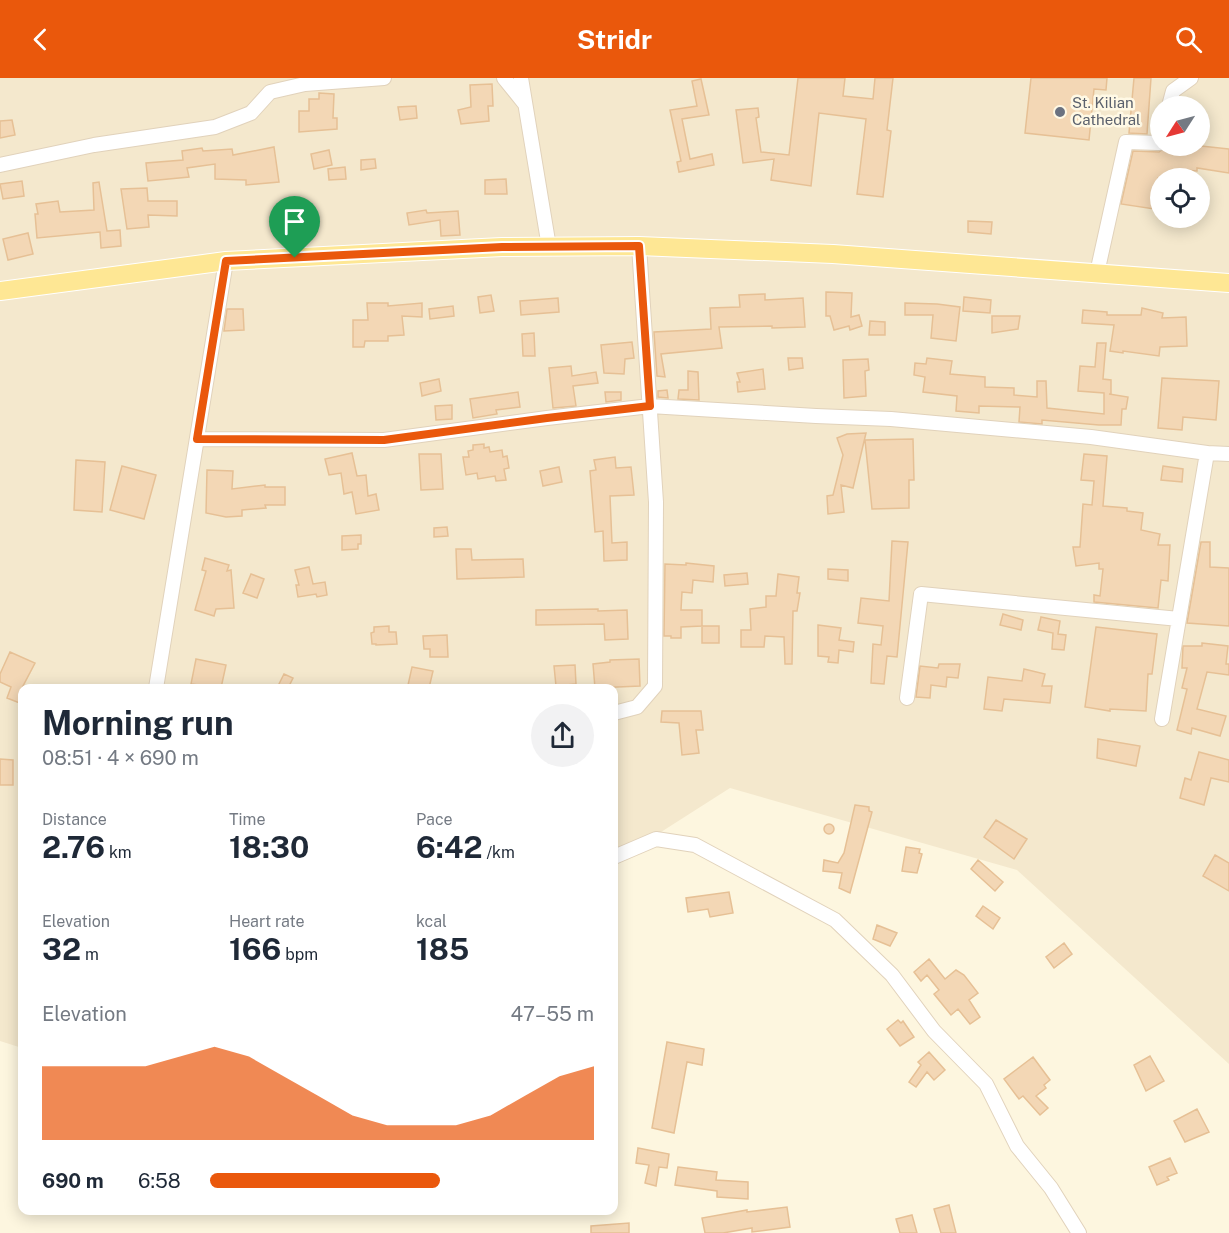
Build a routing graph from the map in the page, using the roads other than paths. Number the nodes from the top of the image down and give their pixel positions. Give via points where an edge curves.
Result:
1 (384, 78) edge
2 (504, 78) edge
3 (521, 78) edge
4 (1191, 78) edge
5 (1172, 96) edge
6 (526, 106) junction
7 (1150, 143) edge
8 (0, 165) edge
9 (639, 246) junction
10 (549, 247) junction
11 (226, 261) junction
12 (1097, 273) junction
13 (1229, 283) edge
14 (0, 291) edge
15 (650, 406) junction
16 (197, 439) junction
17 (1207, 453) junction
18 (1229, 454) edge
19 (1179, 619) junction
20 (157, 684) edge
21 (907, 698) dead end
22 (618, 712) edge
23 (1162, 719) dead end
24 (618, 855) edge
25 (1079, 1233) edge

1 - 8 street via 304,84 270,92 251,113 216,127 94,145
2 - 6 street
3 - 6 street
4 - 5 street
6 - 10 street
7 - 12 street via 1126,142
9 - 10 main road
9 - 12 main road via 833,254
9 - 15 street
10 - 11 main road
11 - 14 main road
11 - 16 street
12 - 13 main road
15 - 16 street via 384,440
15 - 17 street via 891,418 1091,437
15 - 22 street via 656,502 655,686 638,707
16 - 20 street
17 - 18 street
17 - 19 street
19 - 21 street via 921,594
19 - 23 street
24 - 25 street via 656,839 696,845 835,920 891,975 934,1031 986,1084 1017,1146 1051,1188

